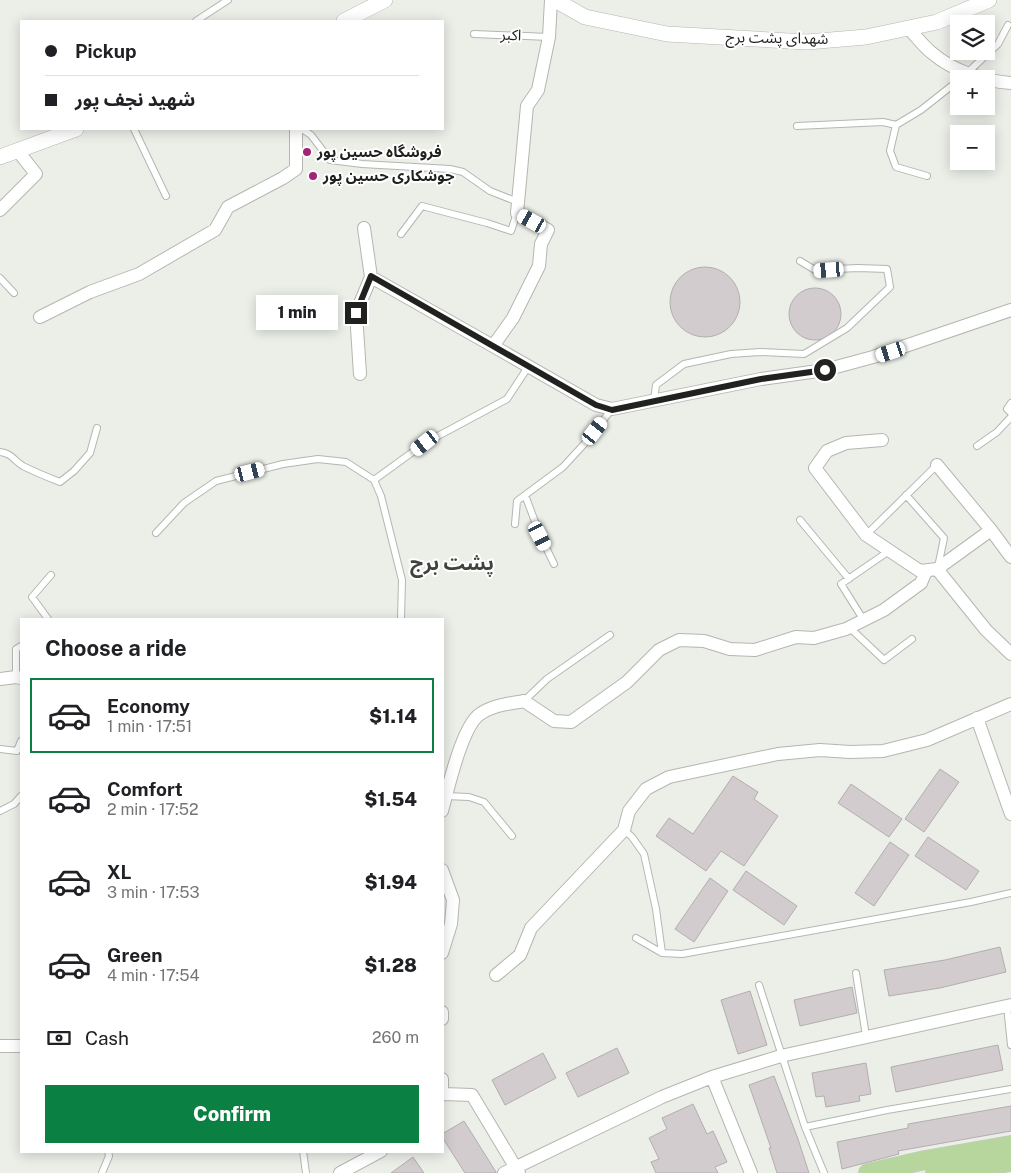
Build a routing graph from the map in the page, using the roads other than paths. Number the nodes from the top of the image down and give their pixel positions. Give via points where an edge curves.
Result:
1 (228, 0) edge
2 (385, 0) edge
3 (989, 0) edge
4 (556, 2) edge
5 (198, 20) edge
6 (346, 20) edge
7 (1008, 25) dead end
8 (908, 28) junction
9 (474, 34) dead end
10 (548, 37) junction
11 (954, 70) edge
12 (970, 70) edge
13 (995, 81) edge
14 (1011, 83) edge
15 (950, 87) edge
16 (896, 125) junction
17 (797, 126) dead end
18 (73, 130) edge
19 (134, 130) edge
20 (296, 130) edge
21 (304, 130) edge
22 (17, 150) junction
23 (0, 157) edge
24 (927, 176) dead end
25 (166, 196) dead end
26 (517, 208) junction
27 (0, 210) edge
28 (364, 228) dead end
29 (401, 234) dead end
30 (800, 261) dead end
31 (371, 276) junction
32 (0, 278) edge
33 (14, 293) dead end
34 (1011, 310) edge
35 (40, 317) dead end
36 (492, 346) junction
37 (528, 366) junction
38 (360, 374) dead end
39 (654, 402) junction
40 (1011, 403) edge
41 (612, 410) junction
42 (1011, 413) edge
43 (1011, 417) edge
44 (97, 428) dead end
45 (882, 440) dead end
46 (977, 446) dead end
47 (0, 452) edge
48 (936, 464) joint
49 (374, 480) junction
50 (525, 495) junction
51 (906, 496) junction
52 (800, 520) dead end
53 (515, 524) dead end
54 (991, 530) junction
55 (156, 533) dead end
56 (866, 535) junction
57 (889, 551) junction
58 (1011, 558) edge
59 (554, 564) dead end
60 (932, 570) junction
61 (51, 575) dead end
62 (849, 579) junction
63 (47, 618) edge
64 (402, 618) edge
65 (863, 619) junction
66 (849, 628) junction
67 (610, 635) dead end
68 (912, 638) dead end
69 (20, 647) edge
70 (1011, 654) edge
71 (19, 677) edge
72 (0, 679) edge
73 (524, 701) junction
74 (1011, 704) edge
75 (977, 718) junction
76 (20, 743) edge
77 (0, 749) edge
78 (444, 793) edge
79 (20, 797) edge
80 (0, 811) edge
81 (1011, 814) edge
82 (624, 830) junction
83 (512, 836) dead end
84 (444, 876) edge
85 (1011, 893) edge
86 (636, 938) dead end
87 (444, 947) edge
88 (662, 953) junction
89 (856, 973) dead end
90 (496, 975) dead end
91 (758, 985) dead end
92 (1009, 1005) edge
93 (866, 1036) junction
94 (1011, 1045) edge
95 (0, 1046) edge
96 (20, 1046) edge
97 (781, 1056) junction
98 (712, 1077) junction
99 (1011, 1089) edge
100 (444, 1095) edge
101 (805, 1127) junction
102 (1011, 1145) edge
103 (108, 1153) edge
104 (302, 1153) edge
105 (377, 1153) edge
106 (1011, 1162) edge
107 (513, 1171) edge
108 (102, 1173) edge
109 (306, 1173) edge
110 (340, 1173) edge
111 (752, 1173) edge
112 (824, 1173) edge
113 (868, 1173) edge
114 (935, 1173) edge

1 - 5 lane
2 - 6 street
3 - 8 street, شهدای پشت برج via 937,22
4 - 8 street, شهدای پشت برج via 585,17 667,34 807,42 866,37
4 - 10 street via 550,17
7 - 12 lane via 998,44
8 - 11 street via 931,53
9 - 10 lane, اکبر
10 - 26 street via 538,90 527,106
13 - 14 street
15 - 16 lane
16 - 17 lane via 883,122
16 - 24 lane via 890,151 896,167
18 - 22 street
19 - 25 lane
20 - 35 street via 296,169 228,207 216,230 139,274 90,292
21 - 26 lane via 330,160 463,172
22 - 23 street
22 - 27 street via 36,174
26 - 29 lane via 511,231 422,206
26 - 36 street via 548,230 541,244 539,266 513,318
28 - 31 street
30 - 39 lane via 815,270 887,269 890,287 848,328 804,354 731,354 684,364 656,385
31 - 36 street
31 - 38 street via 356,313
32 - 33 lane
34 - 39 street via 825,370 761,379
36 - 37 street
37 - 41 street via 596,405
37 - 49 lane via 507,399 425,443
39 - 41 street
40 - 42 lane via 1007,409
41 - 50 lane via 563,467
43 - 46 lane via 998,432
44 - 47 lane via 90,453 60,482 20,464 9,453
45 - 56 street via 846,443 827,450 815,468
48 - 51 lane
48 - 54 street
49 - 55 lane via 346,462 318,459 216,480 184,502
49 - 64 lane via 382,496 402,580
50 - 53 lane via 517,501
50 - 59 lane
51 - 56 lane
51 - 60 lane via 944,538
52 - 62 lane
54 - 58 street
54 - 60 street
56 - 57 street
57 - 60 street via 920,571
57 - 62 lane
60 - 65 street via 921,583 884,610
60 - 70 street
61 - 63 lane via 32,598
62 - 65 lane via 841,584
65 - 66 street
66 - 68 lane via 884,660
66 - 73 street via 814,638 796,637 755,650 679,640 660,650 627,682 571,722 554,721
67 - 73 lane via 547,679
69 - 71 lane via 16,649
71 - 72 street
73 - 78 street via 498,705 478,715 463,739
74 - 75 street
75 - 81 street
75 - 82 street via 927,740 883,751 820,750 778,754 669,777 646,789 629,811
76 - 77 lane via 17,751
78 - 83 lane via 484,802
79 - 80 lane
82 - 88 lane via 644,854
82 - 90 street via 531,928 520,955
84 - 87 street via 452,900 452,924
85 - 88 lane via 682,954
86 - 88 lane
89 - 93 lane
91 - 97 lane
92 - 93 street
92 - 94 lane
93 - 97 street
95 - 96 street
97 - 98 street
97 - 101 lane
98 - 107 street via 662,1097
98 - 111 street
99 - 101 lane
100 - 107 street via 472,1095
101 - 112 lane
102 - 113 main road
103 - 108 lane
104 - 109 lane
105 - 110 street
106 - 114 main road

